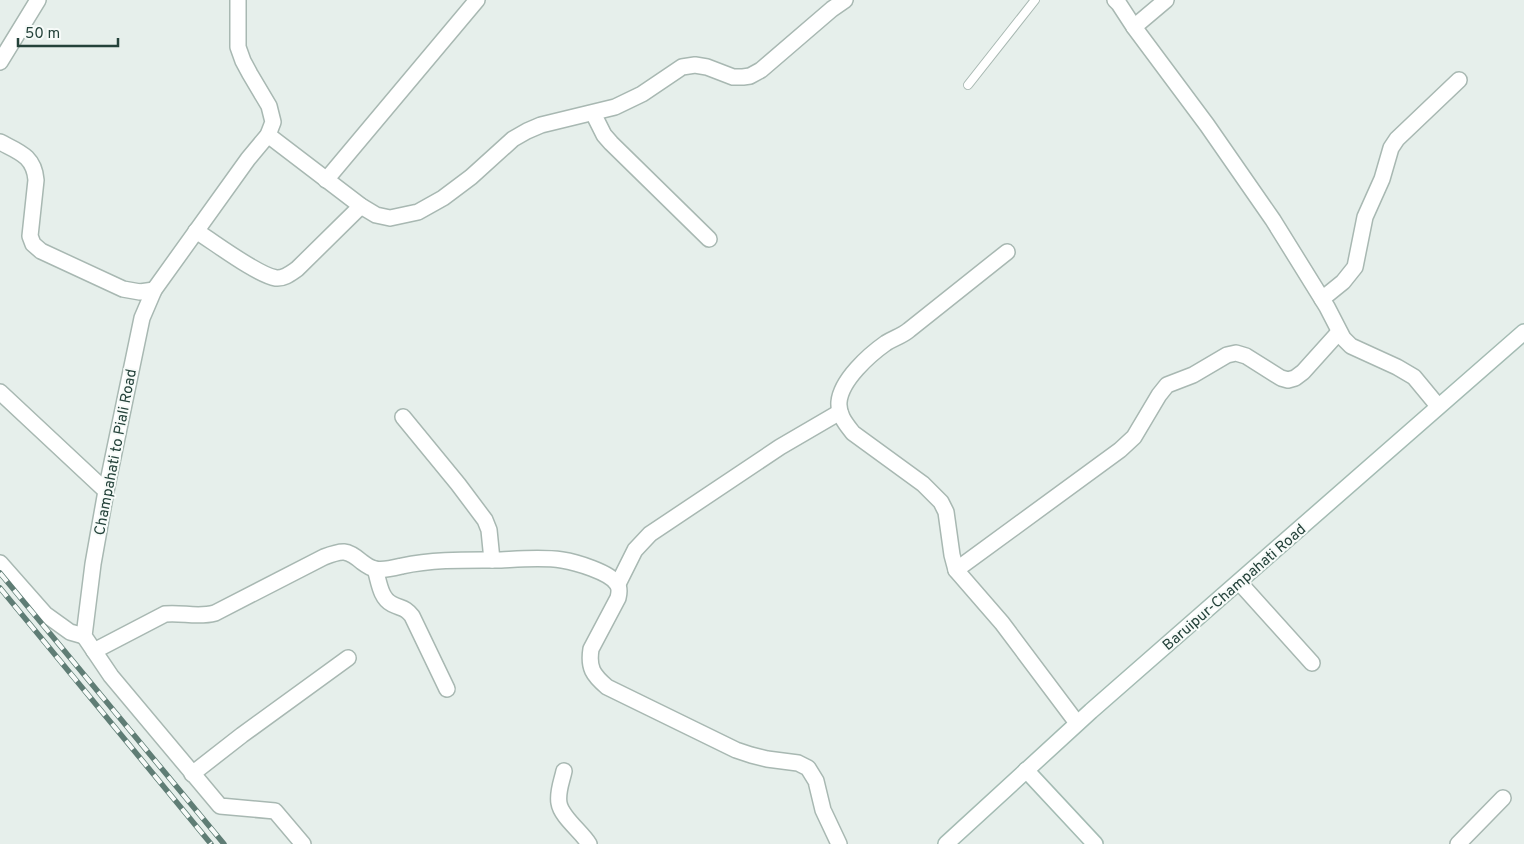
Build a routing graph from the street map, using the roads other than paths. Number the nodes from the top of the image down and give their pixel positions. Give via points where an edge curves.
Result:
1 (38, 0) edge
2 (238, 0) edge
3 (477, 0) edge
4 (845, 0) edge
5 (1035, 0) edge
6 (1115, 0) edge
7 (1166, 0) edge
8 (1134, 27) junction
9 (0, 62) edge
10 (1459, 80) dead end
11 (968, 84) dead end
12 (594, 113) junction
13 (268, 135) junction
14 (0, 142) edge
15 (326, 180) junction
16 (361, 206) junction
17 (196, 231) junction
18 (709, 239) dead end
19 (1007, 252) dead end
20 (154, 290) junction
21 (1322, 299) junction
22 (1339, 332) junction
23 (1524, 332) edge
24 (0, 392) edge
25 (1438, 406) junction
26 (840, 412) junction
27 (402, 417) dead end
28 (106, 491) junction
29 (492, 560) junction
30 (0, 563) edge
31 (375, 569) junction
32 (956, 570) junction
33 (1239, 582) junction
34 (618, 584) junction
35 (84, 636) junction
36 (94, 650) junction
37 (348, 658) dead end
38 (1312, 663) dead end
39 (447, 689) dead end
40 (1077, 723) junction
41 (1026, 770) junction
42 (564, 771) dead end
43 (192, 774) junction
44 (1503, 798) dead end
45 (303, 844) edge
46 (589, 844) edge
47 (839, 844) edge
48 (946, 844) edge
49 (1095, 844) edge
50 (1458, 844) edge

1 - 9 street
2 - 13 street via 238,47 269,106 273,122
3 - 15 street
4 - 12 street via 750,76 733,77 695,65 682,67 642,94
5 - 11 lane
6 - 8 street
7 - 8 street
8 - 21 street via 1274,220
10 - 21 street via 1397,138 1362,226 1355,267
12 - 16 street via 527,131 443,198 418,212 390,218 376,215
12 - 18 street via 611,143
13 - 15 street
13 - 17 street, Champahati to Piali Road
14 - 20 street via 28,158 35,171 30,236 33,244 41,251 123,289
15 - 16 street
16 - 17 street via 297,269 277,278 260,272
17 - 20 street, Champahati to Piali Road
19 - 26 street via 910,330 868,357 844,388 839,402
20 - 28 street, Champahati to Piali Road via 142,318
21 - 22 street
22 - 25 street via 1351,346 1414,377
22 - 32 street via 1295,378 1281,378 1236,353 1167,386 1134,437
23 - 25 street, Baruipur-Champahati Road
24 - 28 street
25 - 33 street, Baruipur-Champahati Road
26 - 32 street via 853,433 923,484 941,502 946,512
26 - 34 street via 780,447 650,534 636,550
27 - 29 street via 485,520
28 - 35 street, Champahati to Piali Road
29 - 31 street via 435,561
29 - 34 street via 560,560 581,564
30 - 35 street via 45,614 70,632
31 - 36 street via 352,553 336,553 215,612 205,616 165,614
31 - 39 street via 382,594 412,616
32 - 40 street via 1002,623
33 - 38 street
33 - 40 street, Baruipur-Champahati Road
34 - 47 street via 618,598 591,649 590,664 596,678 736,750 808,768
35 - 36 street
36 - 43 street via 111,676
37 - 43 street
40 - 41 street, Baruipur-Champahati Road
41 - 48 street, Baruipur-Champahati Road
41 - 49 street
42 - 46 street via 559,805
43 - 45 street via 220,806 275,811
44 - 50 street

